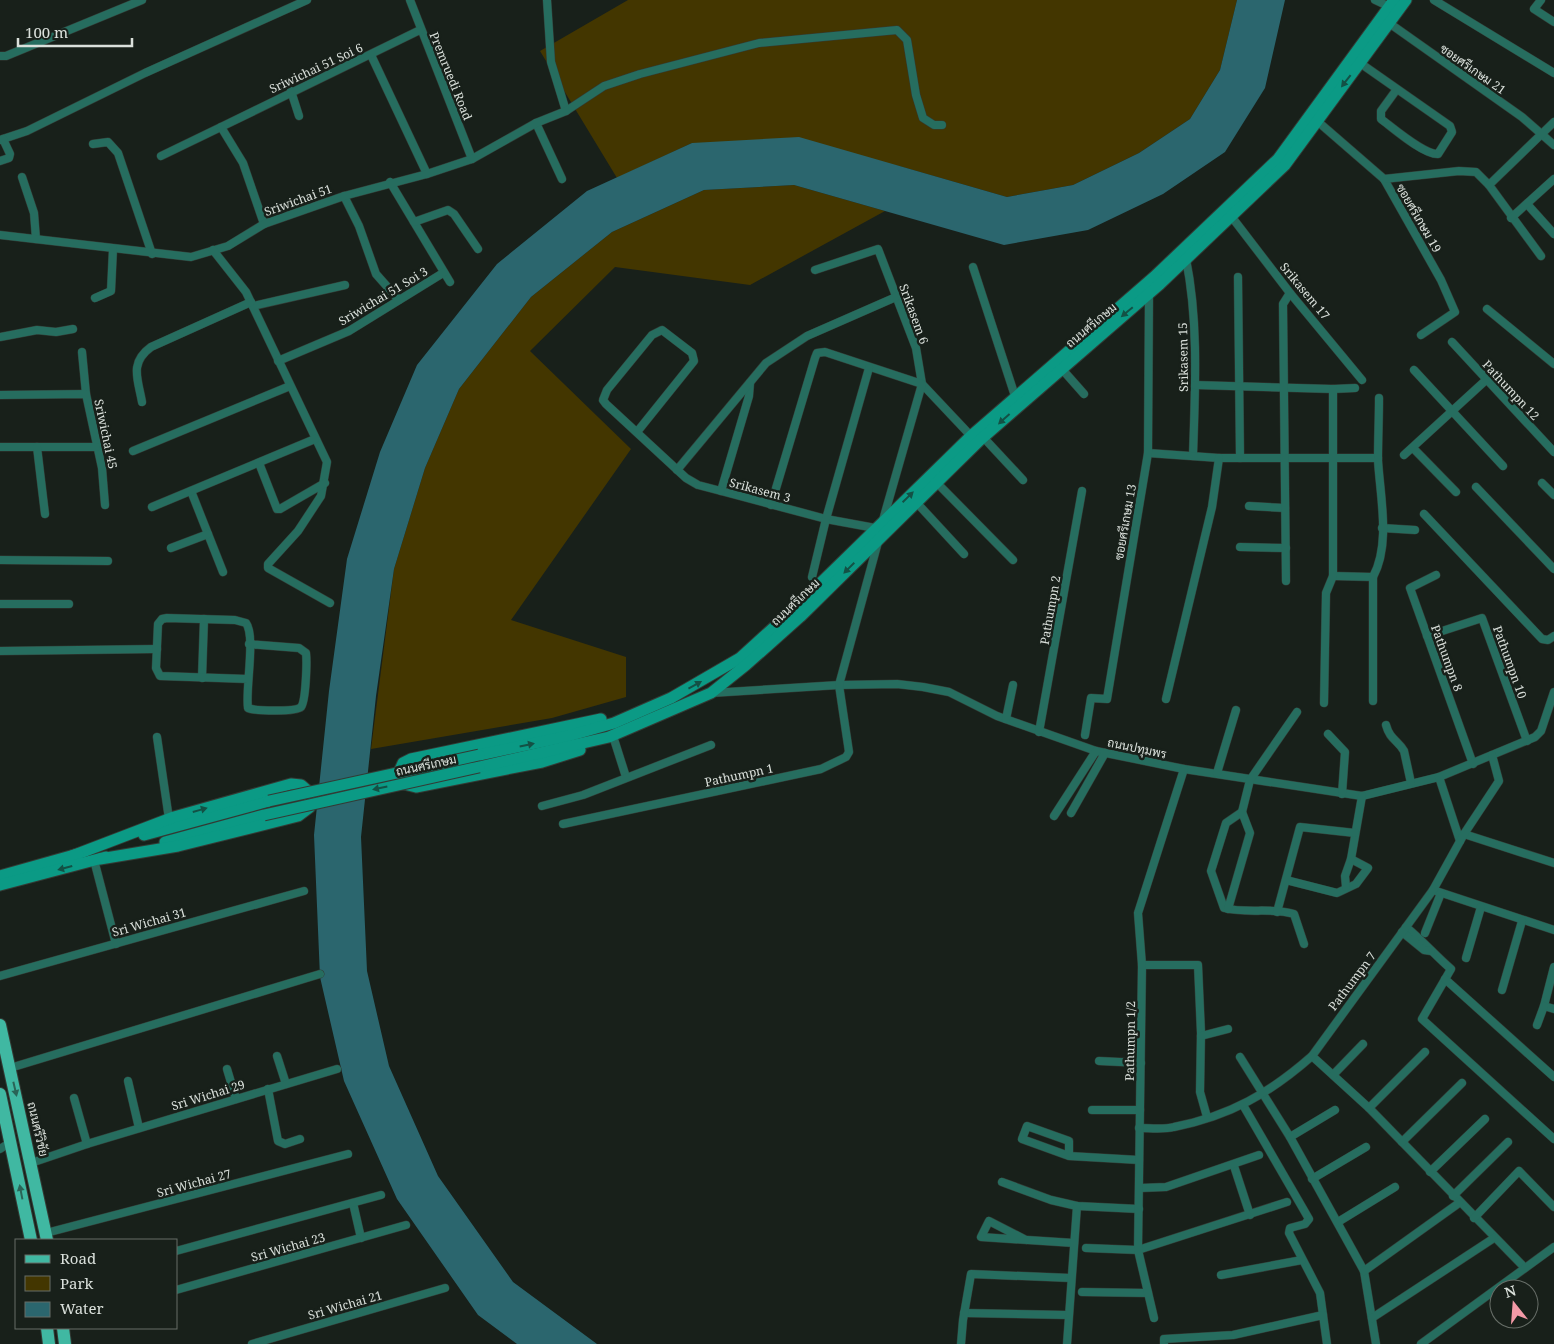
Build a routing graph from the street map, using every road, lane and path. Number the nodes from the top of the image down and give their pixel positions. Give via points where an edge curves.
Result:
1 (142, 0) edge
2 (307, 0) edge
3 (410, 0) edge
4 (548, 0) edge
5 (1375, 0) edge
6 (1406, 0) edge
7 (1434, 0) edge
8 (1540, 0) edge
9 (1392, 3) edge
10 (1554, 22) edge
11 (1389, 23) junction
12 (420, 30) junction
13 (371, 55) junction
14 (0, 56) edge
15 (1360, 63) junction
16 (1554, 73) edge
17 (1397, 89) junction
18 (291, 92) junction
19 (566, 111) junction
20 (299, 116) dead end
21 (1316, 120) junction
22 (1554, 122) edge
23 (536, 123) junction
24 (942, 124) dead end
25 (221, 127) junction
26 (1543, 135) junction
27 (2, 140) edge
28 (93, 144) dead end
29 (1554, 145) edge
30 (1289, 151) junction
31 (161, 156) dead end
32 (472, 159) junction
33 (0, 161) edge
34 (427, 174) junction
35 (22, 177) dead end
36 (562, 179) dead end
37 (1384, 179) junction
38 (1554, 179) edge
39 (390, 182) junction
40 (1489, 185) junction
41 (344, 196) junction
42 (1527, 204) junction
43 (1231, 216) junction
44 (1511, 218) junction
45 (414, 222) junction
46 (264, 224) junction
47 (1554, 234) edge
48 (0, 235) edge
49 (36, 239) junction
50 (113, 249) junction
51 (478, 249) dead end
52 (213, 250) junction
53 (152, 254) junction
54 (1541, 256) dead end
55 (1186, 259) junction
56 (973, 266) dead end
57 (815, 270) dead end
58 (443, 273) junction
59 (1238, 277) dead end
60 (450, 282) dead end
61 (345, 285) dead end
62 (1290, 292) junction
63 (1149, 294) junction
64 (896, 297) junction
65 (95, 298) dead end
66 (399, 300) junction
67 (252, 304) junction
68 (1487, 309) dead end
69 (73, 329) dead end
70 (1421, 335) dead end
71 (0, 336) edge
72 (1452, 342) dead end
73 (82, 352) dead end
74 (278, 361) junction
75 (1554, 364) edge
76 (870, 368) junction
77 (1061, 368) junction
78 (1414, 370) dead end
79 (1362, 380) dead end
80 (1486, 380) junction
81 (750, 382) junction
82 (922, 384) junction
83 (1195, 385) junction
84 (290, 386) junction
85 (1285, 386) junction
86 (1239, 387) junction
87 (1355, 388) dead end
88 (1333, 389) junction
89 (86, 394) junction
90 (1084, 394) dead end
91 (0, 395) edge
92 (1015, 396) junction
93 (1379, 398) dead end
94 (142, 402) dead end
95 (1453, 412) junction
96 (637, 432) junction
97 (971, 436) junction
98 (983, 437) junction
99 (315, 439) junction
100 (0, 447) edge
101 (36, 447) junction
102 (96, 447) junction
103 (1413, 448) junction
104 (133, 451) dead end
105 (1554, 452) edge
106 (1148, 453) junction
107 (1404, 455) dead end
108 (1192, 456) junction
109 (1219, 458) junction
110 (1240, 458) junction
111 (1286, 458) junction
112 (1334, 458) junction
113 (1378, 458) junction
114 (259, 463) junction
115 (1503, 466) dead end
116 (677, 470) junction
117 (1023, 480) dead end
118 (325, 483) junction
119 (938, 483) junction
120 (1542, 483) dead end
121 (1476, 487) dead end
122 (191, 491) junction
123 (721, 491) junction
124 (1082, 491) dead end
125 (1456, 492) dead end
126 (1554, 496) edge
127 (916, 502) junction
128 (106, 505) dead end
129 (771, 505) junction
130 (1249, 506) dead end
131 (152, 507) dead end
132 (1285, 508) junction
133 (45, 514) dead end
134 (1424, 514) dead end
135 (826, 519) junction
136 (879, 528) junction
137 (1382, 528) junction
138 (1415, 530) dead end
139 (208, 534) junction
140 (1240, 546) dead end
141 (171, 548) dead end
142 (1286, 548) junction
143 (964, 554) dead end
144 (0, 560) edge
145 (1013, 560) dead end
146 (108, 561) dead end
147 (1554, 569) edge
148 (223, 572) dead end
149 (1436, 574) dead end
150 (1333, 576) junction
151 (812, 577) dead end
152 (1373, 577) junction
153 (1286, 581) dead end
154 (330, 603) dead end
155 (0, 604) edge
156 (69, 604) dead end
157 (204, 619) junction
158 (1427, 636) junction
159 (1554, 636) edge
160 (249, 644) junction
161 (157, 649) junction
162 (0, 651) edge
163 (202, 678) junction
164 (248, 679) junction
165 (1012, 684) dead end
166 (839, 685) junction
167 (1554, 692) edge
168 (711, 693) junction
169 (671, 698) junction
170 (1166, 699) dead end
171 (1373, 701) dead end
172 (1324, 703) dead end
173 (1236, 710) dead end
174 (1297, 712) dead end
175 (1006, 720) junction
176 (1386, 725) dead end
177 (1039, 732) junction
178 (1328, 734) dead end
179 (1085, 735) dead end
180 (611, 736) junction
181 (157, 737) dead end
182 (1527, 741) junction
183 (711, 745) dead end
184 (1096, 751) junction
185 (1105, 753) junction
186 (1492, 755) junction
187 (1472, 764) junction
188 (1184, 769) junction
189 (1216, 773) junction
190 (626, 777) junction
191 (1439, 777) junction
192 (1250, 780) junction
193 (1412, 784) junction
194 (1342, 794) junction
195 (1362, 796) junction
196 (542, 806) dead end
197 (1242, 812) junction
198 (1071, 813) dead end
199 (1054, 816) dead end
200 (169, 819) junction
201 (563, 824) dead end
202 (1355, 833) junction
203 (1462, 837) junction
204 (72, 856) junction
205 (1351, 859) junction
206 (97, 860) junction
207 (1554, 863) edge
208 (36, 871) junction
209 (0, 874) edge
210 (1286, 880) junction
211 (0, 885) edge
212 (1346, 887) junction
213 (0, 889) edge
214 (304, 891) dead end
215 (1437, 891) junction
216 (1480, 907) junction
217 (1228, 909) junction
218 (1277, 912) junction
219 (1522, 921) junction
220 (1404, 929) junction
221 (1554, 930) edge
222 (1426, 933) dead end
223 (116, 944) junction
224 (1304, 944) dead end
225 (1466, 958) dead end
226 (1142, 965) junction
227 (1554, 967) edge
228 (320, 974) dead end
229 (0, 976) edge
230 (1445, 979) junction
231 (1502, 990) dead end
232 (1544, 1006) junction
233 (1554, 1009) edge
234 (0, 1025) edge
235 (1538, 1025) dead end
236 (1228, 1029) dead end
237 (1201, 1036) junction
238 (1363, 1044) dead end
239 (1425, 1052) dead end
240 (276, 1056) dead end
241 (1312, 1056) junction
242 (1240, 1057) dead end
243 (1100, 1061) dead end
244 (1141, 1063) junction
245 (5, 1069) edge
246 (227, 1069) dead end
247 (337, 1069) dead end
248 (1333, 1075) junction
249 (1554, 1077) edge
250 (128, 1080) dead end
251 (1462, 1083) dead end
252 (286, 1084) junction
253 (268, 1089) junction
254 (0, 1094) edge
255 (1262, 1094) junction
256 (74, 1098) dead end
257 (236, 1099) junction
258 (1244, 1106) junction
259 (1369, 1108) junction
260 (1092, 1110) dead end
261 (1140, 1110) junction
262 (1335, 1110) dead end
263 (1208, 1117) junction
264 (1485, 1119) dead end
265 (139, 1128) junction
266 (1140, 1128) junction
267 (1290, 1137) junction
268 (300, 1139) dead end
269 (1554, 1139) edge
270 (11, 1142) junction
271 (1402, 1142) junction
272 (1508, 1142) dead end
273 (87, 1144) junction
274 (1366, 1147) dead end
275 (0, 1149) edge
276 (348, 1154) dead end
277 (1259, 1155) dead end
278 (1069, 1156) junction
279 (1139, 1160) junction
280 (31, 1163) junction
281 (1234, 1166) junction
282 (1430, 1172) junction
283 (1312, 1179) junction
284 (1002, 1182) dead end
285 (1396, 1187) dead end
286 (1140, 1188) junction
287 (381, 1195) dead end
288 (1453, 1196) junction
289 (1287, 1202) dead end
290 (353, 1203) junction
291 (1459, 1203) junction
292 (1077, 1206) junction
293 (1554, 1207) edge
294 (1139, 1209) junction
295 (1250, 1215) junction
296 (1474, 1218) junction
297 (1338, 1222) junction
298 (406, 1225) dead end
299 (46, 1237) edge
300 (361, 1238) junction
301 (1494, 1238) junction
302 (31, 1239) edge
303 (1026, 1240) junction
304 (1074, 1243) junction
305 (1554, 1247) edge
306 (1086, 1248) dead end
307 (178, 1250) edge
308 (1138, 1250) junction
309 (1302, 1260) junction
310 (1525, 1268) junction
311 (1364, 1271) junction
312 (1221, 1275) dead end
313 (1071, 1278) junction
314 (445, 1288) dead end
315 (178, 1289) edge
316 (1082, 1292) dead end
317 (1148, 1293) junction
318 (964, 1313) junction
319 (1323, 1315) junction
320 (1068, 1316) junction
321 (1154, 1318) dead end
322 (1372, 1318) junction
323 (47, 1329) edge
324 (63, 1329) edge
325 (49, 1344) edge
326 (65, 1344) edge
327 (252, 1344) edge
328 (961, 1344) edge
329 (1067, 1344) edge
330 (1164, 1344) edge
331 (1327, 1344) edge
332 (1376, 1344) edge
333 (1421, 1344) edge

1 - 14 street
2 - 27 street
3 - 12 street, Premruedi Road
4 - 19 street via 552,62
5 - 9 street
6 - 11 main road, ถนนศรีเกษม
7 - 16 street
8 - 10 street via 1534,9
9 - 30 main road, ถนนศรีเกษม
11 - 15 main road, ถนนศรีเกษม
11 - 26 street, ซอยศรีเกษม 21
12 - 13 street, Sriwichai 51 Soi 6
12 - 32 street, Premruedi Road
13 - 18 street, Sriwichai 51 Soi 6
13 - 34 street
15 - 17 street
15 -> 21 main road, ถนนศรีเกษม
17 - 17 street via 1381,111 1381,119 1418,145 1438,154 1452,132 1450,126
18 - 20 street
18 - 25 street, Sriwichai 51 Soi 6
19 - 23 street, Sriwichai 51
19 - 24 street, Sriwichai 51 via 604,86 759,43 898,30 907,40 923,118 934,125
21 - 30 main road, ถนนศรีเกษม
21 - 37 street, ซอยศรีเกษม 19
22 - 26 street
23 - 32 street, Sriwichai 51
23 - 36 street
25 - 31 street, Sriwichai 51 Soi 6
25 - 46 street via 243,163
26 - 29 street, ซอยศรีเกษม 21
26 - 40 street
27 - 33 street via 10,154 9,158
28 - 53 street via 108,142 118,153
30 - 43 main road, ถนนศรีเกษม via 1285,165
30 - 92 main road, ถนนศรีเกษม via 1154,277
32 - 34 street, Sriwichai 51
34 - 39 street, Sriwichai 51
35 - 49 street via 34,213
37 - 40 street via 1459,171 1476,172
37 - 70 street, ซอยศรีเกษม 19 via 1455,308 1455,312
38 - 42 street
39 - 41 street, Sriwichai 51
39 - 45 street, Sriwichai 51 Soi 3
40 - 44 street
41 - 46 street, Sriwichai 51
41 - 66 street via 376,274
42 - 44 street
42 - 47 street
43 - 55 main road, ถนนศรีเกษม
43 - 62 street, Srikasem 17
44 - 54 street
45 - 51 street via 448,210
45 - 58 street, Sriwichai 51 Soi 3
46 - 52 street, Sriwichai 51 via 228,246
48 - 49 street, Sriwichai 51
49 - 50 street, Sriwichai 51
50 - 53 street, Sriwichai 51
50 - 65 street via 110,291
52 - 53 street, Sriwichai 51 via 191,257
52 - 67 street via 240,282
55 - 63 main road, ถนนศรีเกษม
55 - 83 street, Srikasem 15 via 1193,292
56 - 92 street
57 - 64 street, Srikasem 6 via 878,249
58 - 60 street, Sriwichai 51 Soi 3
58 - 66 street, Sriwichai 51 Soi 3
59 - 86 street
61 - 67 street
62 - 79 street, Srikasem 17
62 - 85 street via 1284,304
63 -> 77 main road, ถนนศรีเกษม
63 - 106 street, ซอยศรีเกษม 13
64 - 81 street via 807,336 766,364
64 - 82 street, Srikasem 6 via 916,348
66 - 74 street, Sriwichai 51 Soi 3 via 349,331
67 - 74 street
67 - 94 street via 142,353 136,367
68 - 75 street
69 - 71 street
72 - 80 street, Pathumpn 12
73 - 89 street
74 - 84 street
76 - 82 street
76 - 129 street via 832,354 818,354
76 - 135 street
77 - 90 street
77 -> 98 main road, ถนนศรีเกษม
78 - 95 street
80 - 95 street
80 - 105 street, Pathumpn 12
81 - 116 street
81 - 123 street, Srikasem 3 via 749,396
82 - 97 street
82 - 136 street
83 - 86 street
83 - 108 street, Srikasem 15
84 - 99 street
84 - 104 street
85 - 86 street
85 - 88 street
85 - 111 street
86 - 110 street
87 - 88 street
88 - 112 street
89 - 91 street, Sriwichai 45
89 - 102 street, Sriwichai 45
92 - 97 main road, ถนนศรีเกษม
93 - 113 street
95 - 103 street
95 - 115 street
96 - 96 street via 694,361 692,353 662,330 652,335 603,397 606,404
96 - 116 street
136 -> 97 main road, ถนนศรีเกษม
98 - 117 street
98 - 119 main road, ถนนศรีเกษม
99 - 114 street
99 - 118 street via 327,462
100 - 101 street
101 - 102 street
101 - 133 street
102 - 128 street, Sriwichai 45
103 - 107 street
103 - 125 street
106 - 108 street
106 - 179 street, ซอยศรีเกษม 13 via 1107,699 1091,698
108 - 109 street
109 - 110 street
109 - 170 street via 1212,507
110 - 111 street
111 - 112 street
111 - 132 street
112 - 113 street
112 - 150 street
113 - 137 street
114 - 118 street via 280,509
114 - 122 street
116 - 123 street via 698,485
118 - 154 street via 321,496 304,523 268,566 272,572
119 - 127 main road, ถนนศรีเกษม
119 - 145 street
120 - 126 street
121 - 147 street
122 - 131 street
122 - 139 street
123 - 129 street, Srikasem 3
124 - 177 street, Pathumpn 2
127 - 136 main road, ถนนศรีเกษม
127 - 143 street
129 - 135 street, Srikasem 3
130 - 132 street
132 - 142 street
134 - 159 street via 1542,639
135 - 136 street, Srikasem 3
135 - 151 street
136 - 166 street
136 -> 168 main road, ถนนศรีเกษม via 800,618
169 -> 136 main road, ถนนศรีเกษม via 740,658
137 - 138 street
137 - 152 street via 1380,564
139 - 141 street
139 - 148 street
140 - 142 street
142 - 153 street
144 - 146 street
149 - 158 street, Pathumpn 8 via 1410,588
150 - 152 street
150 - 172 street via 1326,593
152 - 171 street
155 - 156 street
157 - 160 street via 246,623 250,630
157 - 161 street via 162,619 158,624
157 - 163 street
158 - 182 street, Pathumpn 10 via 1482,618
158 - 187 street, Pathumpn 8
160 - 164 street
160 - 164 street via 303,649 307,655 302,704 296,710 250,709 247,704
161 - 162 street
161 - 163 street via 156,668 160,676
163 - 164 street
165 - 175 street
166 - 168 street, ถนนปทุมพร
166 - 175 street, ถนนปทุมพร via 897,684 931,688 949,692
166 - 201 street, Pathumpn 1 via 849,752 846,757 821,769
167 - 182 street, ถนนปทุมพร via 1541,731
168 - 180 main road, ถนนศรีเกษม
169 - 180 main road via 612,717 411,758 403,763 399,772 404,784 416,787 567,756
204 -> 169 main road, ถนนศรีเกษม, bridge via 269,801 568,736 614,723
173 - 189 street
174 - 192 street
175 - 177 street, ถนนปทุมพร
176 - 193 street via 1392,740 1404,751
177 - 184 street, ถนนปทุมพร
178 - 194 street via 1345,752
180 - 190 street
180 -> 206 main road, ถนนศรีเกษม, bridge via 264,815
181 - 200 street
182 - 186 street, ถนนปทุมพร
183 - 190 street
184 - 185 street, ถนนปทุมพร
184 - 199 street
185 - 188 street, ถนนปทุมพร
185 - 198 street
186 - 187 street, ถนนปทุมพร
186 - 203 street, Pathumpn 7 via 1499,781
187 - 191 street, ถนนปทุมพร
188 - 189 street, ถนนปทุมพร
188 - 226 street, Pathumpn 1/2 via 1138,913
189 - 192 street, ถนนปทุมพร
190 - 196 street via 583,795
191 - 193 street, ถนนปทุมพร
191 - 203 street
192 - 194 street, ถนนปทุมพร
192 - 197 street
193 - 195 street, ถนนปทุมพร
194 - 195 street, ถนนปทุมพร
195 - 202 street
197 - 217 street via 1250,833
197 - 217 street via 1226,823 1210,871 1224,908
200 - 204 main road
200 -> 206 main road via 291,784 306,788 311,802 307,811 298,816 178,846
202 - 205 street
202 - 210 street via 1300,827
203 - 207 street
203 - 215 street, Pathumpn 7
204 - 208 main road, ถนนศรีเกษม
205 - 212 street via 1345,876
205 - 212 street via 1368,868 1356,884
206 -> 208 main road, ถนนศรีเกษม
206 - 223 street
208 - 209 main road
208 - 211 main road, ถนนศรีเกษม
208 - 213 main road
210 - 212 street via 1337,893
210 - 218 street
214 - 223 street, Sri Wichai 31
215 - 216 street
215 - 220 street, Pathumpn 7
215 - 222 street
216 - 219 street
216 - 225 street
217 - 218 street
218 - 224 street via 1294,914
219 - 221 street
219 - 231 street
220 - 230 street via 1424,950 1431,951 1451,969
220 - 241 street, Pathumpn 7
223 - 229 street, Sri Wichai 31
226 - 237 street via 1198,965
226 - 244 street, Pathumpn 1/2
227 - 232 street
228 - 245 street
230 - 249 street
230 - 269 street via 1422,1019
232 - 233 street
232 - 235 street
234 - 245 main road, ถนนศรีวิชัย
236 - 237 street
237 - 263 street via 1200,1092
238 - 248 street
239 - 259 street
240 - 252 street
241 - 248 street
241 - 255 street, Pathumpn 7
242 - 255 street
243 - 244 street
244 - 261 street, Pathumpn 1/2
245 -> 280 main road, ถนนศรีวิชัย
246 - 257 street
247 - 252 street, Sri Wichai 29
248 - 259 street
250 - 265 street
251 - 271 street
252 - 253 street, Sri Wichai 29
253 - 257 street, Sri Wichai 29
253 - 268 street via 278,1141 285,1144
254 - 270 main road
255 - 258 street, Pathumpn 7
255 - 267 street
256 - 273 street
257 - 265 street, Sri Wichai 29
258 - 263 street, Pathumpn 7
258 - 309 street via 1308,1219 1305,1224 1292,1227 1289,1233
259 - 271 street
260 - 261 street
261 - 266 street, Pathumpn 1/2
262 - 267 street
263 - 266 street, Pathumpn 7 via 1173,1128
264 - 282 street
265 - 273 street, Sri Wichai 29
266 - 279 street, Pathumpn 1/2
267 - 283 street
270 - 275 street
302 -> 270 main road
271 - 282 street
272 - 288 street
273 - 280 street, Sri Wichai 29
274 - 283 street
276 - 299 street, Sri Wichai 27
277 - 281 street
278 - 278 street via 1069,1141 1027,1126 1022,1139
278 - 279 street
279 - 286 street, Pathumpn 1/2
280 - 299 main road, ถนนศรีวิชัย
281 - 286 street via 1166,1187
281 - 295 street
282 - 288 street
283 - 297 street
284 - 292 street
285 - 297 street
286 - 294 street, Pathumpn 1/2
287 - 290 street
288 - 291 street
289 - 295 street
290 - 300 street
290 - 307 street
291 - 296 street
291 - 311 street
292 - 294 street
292 - 304 street
293 - 296 street via 1519,1172
294 - 308 street, Pathumpn 1/2
295 - 308 street
296 - 301 street
297 - 311 street
298 - 300 street, Sri Wichai 23
300 - 315 street, Sri Wichai 23
301 - 310 street
301 - 322 street
303 - 303 street via 989,1221 981,1237 1008,1239
303 - 304 street
304 - 313 street
305 - 310 street
306 - 308 street
308 - 317 street, Pathumpn 1/2
309 - 312 street
309 - 319 street via 1320,1292
310 - 333 street
311 - 322 street
313 - 318 street via 971,1274
313 - 320 street
314 - 327 street, Sri Wichai 21
316 - 317 street
317 - 321 street, Pathumpn 1/2
318 - 320 street
318 - 328 street
319 - 330 street via 1233,1335 1164,1339
319 - 331 street
320 - 329 street
322 - 332 street
323 - 325 main road
324 - 326 main road

